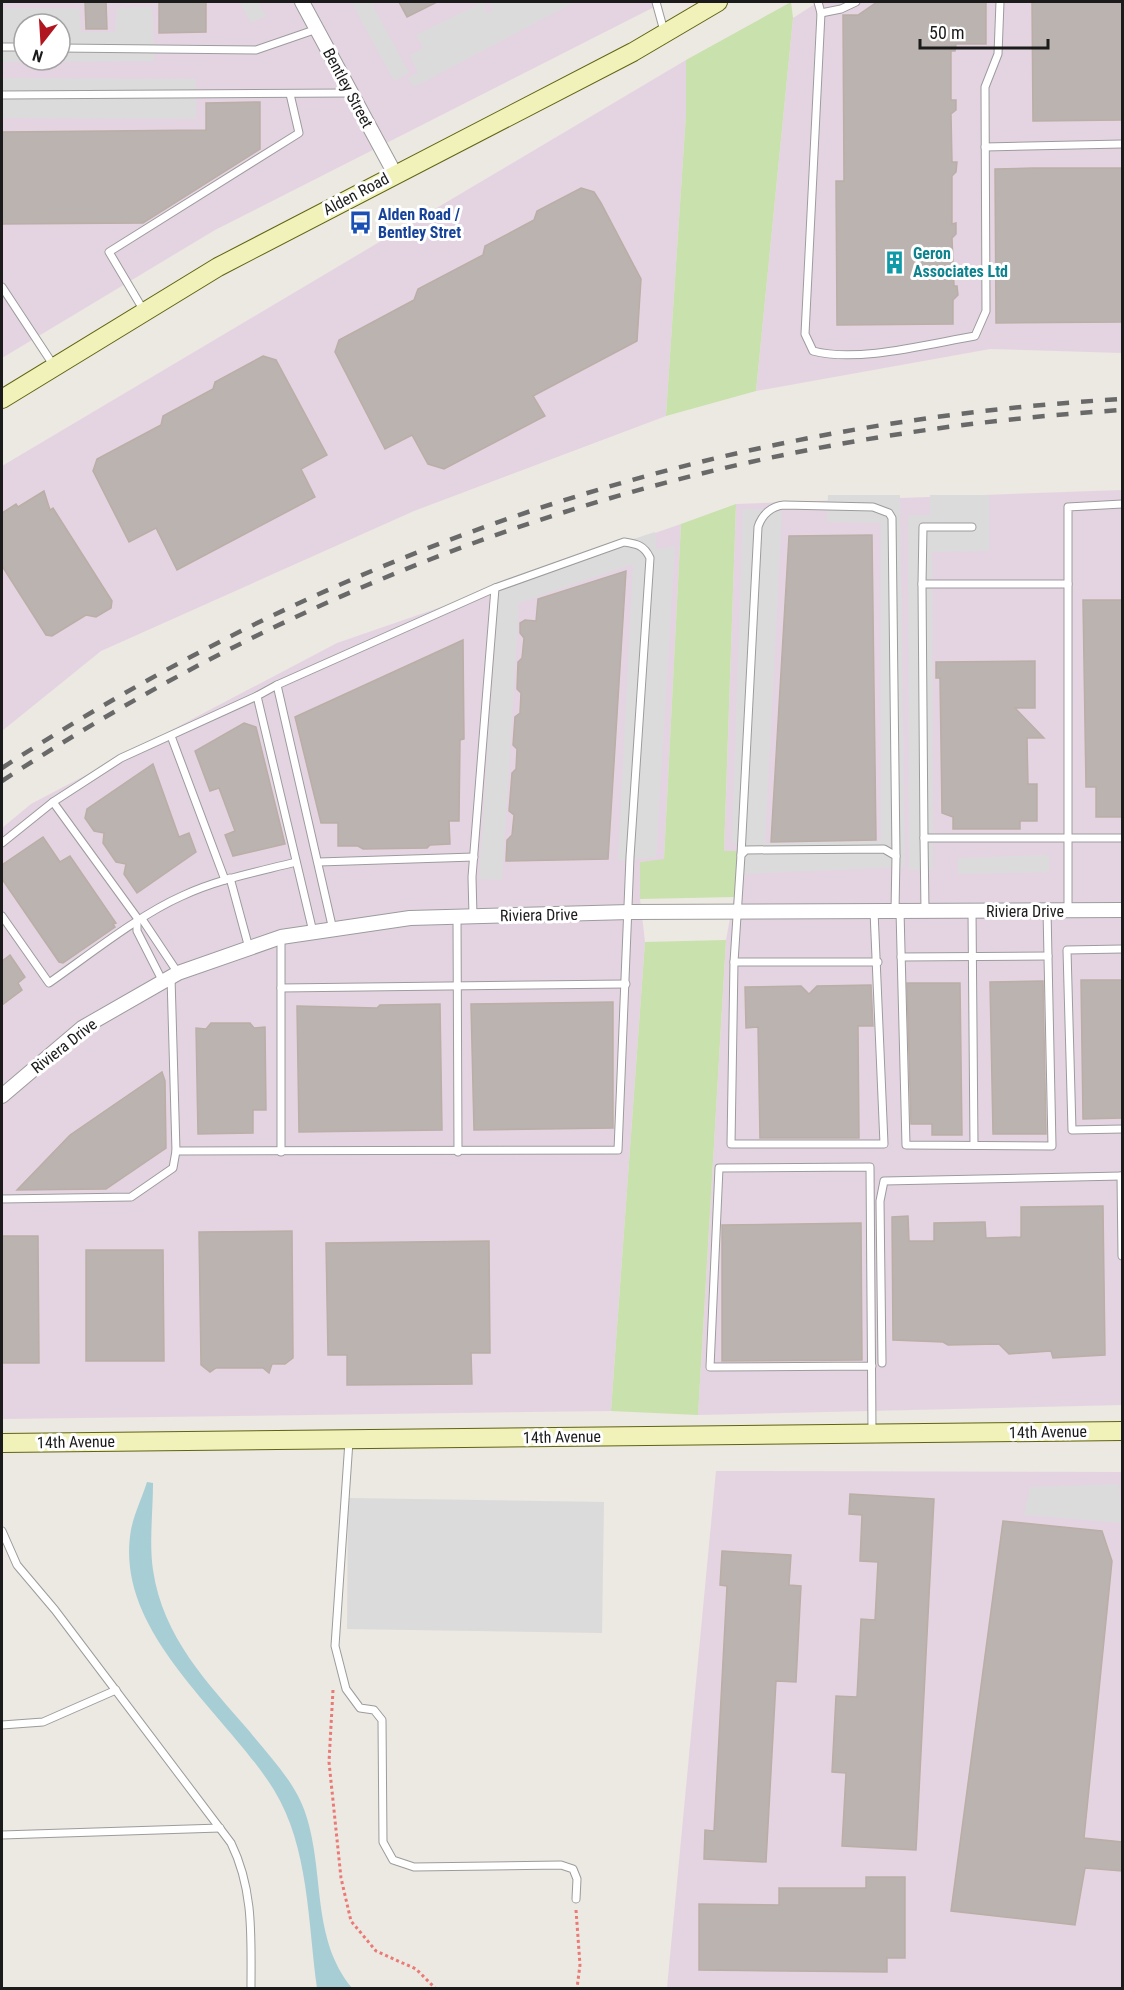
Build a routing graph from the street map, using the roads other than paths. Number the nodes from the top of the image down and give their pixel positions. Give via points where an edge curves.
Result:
1 (302, 2) edge
2 (656, 2) edge
3 (718, 2) edge
4 (818, 2) edge
5 (856, 2) edge
6 (1000, 2) edge
7 (820, 13) junction
8 (317, 29) junction
9 (665, 33) junction
10 (72, 48) edge
11 (351, 93) junction
12 (290, 94) junction
13 (2, 95) edge
14 (1122, 144) edge
15 (985, 147) junction
16 (394, 174) junction
17 (2, 287) edge
18 (144, 311) junction
19 (54, 366) junction
20 (2, 399) edge
21 (1122, 504) edge
22 (972, 527) dead end
23 (922, 584) junction
24 (1068, 584) junction
25 (495, 588) junction
26 (277, 685) junction
27 (257, 696) junction
28 (171, 736) junction
29 (53, 802) junction
30 (924, 838) junction
31 (1122, 838) edge
32 (1068, 840) junction
33 (2, 843) edge
34 (741, 855) junction
35 (896, 856) junction
36 (474, 857) junction
37 (296, 862) junction
38 (319, 862) junction
39 (228, 879) junction
40 (1047, 910) junction
41 (1068, 910) junction
42 (1122, 910) edge
43 (874, 911) junction
44 (897, 911) junction
45 (925, 911) junction
46 (972, 911) junction
47 (630, 912) junction
48 (738, 912) junction
49 (2, 916) edge
50 (473, 916) junction
51 (457, 917) junction
52 (139, 920) junction
53 (333, 930) junction
54 (313, 933) junction
55 (281, 937) junction
56 (249, 948) junction
57 (1122, 949) edge
58 (972, 956) junction
59 (1048, 956) junction
60 (901, 957) junction
61 (734, 962) junction
62 (878, 962) junction
63 (171, 978) junction
64 (627, 984) junction
65 (457, 985) junction
66 (281, 988) junction
67 (2, 1096) edge
68 (1122, 1129) edge
69 (974, 1145) junction
70 (176, 1150) junction
71 (281, 1152) junction
72 (458, 1152) junction
73 (1122, 1176) edge
74 (2, 1199) edge
75 (1122, 1256) edge
76 (882, 1363) dead end
77 (872, 1366) junction
78 (1122, 1431) edge
79 (872, 1434) junction
80 (349, 1439) junction
81 (2, 1443) edge
82 (2, 1530) edge
83 (116, 1690) junction
84 (2, 1725) edge
85 (220, 1828) junction
86 (2, 1835) edge
87 (576, 1899) road end
88 (251, 1989) edge

1 - 8 street, Bentley Street
2 - 9 lane
3 - 9 main road, Alden Road
4 - 7 lane
5 - 7 lane
6 - 15 lane via 998,54 985,87
7 - 15 lane via 805,334 813,351 828,355 900,350 975,336 986,311
8 - 10 lane via 256,50
8 - 11 street, Bentley Street
9 - 16 main road, Alden Road
11 - 12 lane
11 - 16 street, Bentley Street
12 - 13 lane
12 - 18 lane via 298,133 109,252
14 - 15 lane
16 - 18 main road, Alden Road via 218,267
17 - 19 lane
18 - 19 main road, Alden Road
19 - 20 main road, Alden Road
21 - 24 lane via 1068,507
22 - 23 lane via 923,527
23 - 24 lane
23 - 30 lane
24 - 32 lane
25 - 26 lane
25 - 36 lane
25 - 47 lane via 624,542 646,548 650,558 630,857
26 - 27 lane
26 - 38 lane
27 - 28 lane
27 - 37 lane
28 - 29 lane via 121,758
28 - 39 lane
29 - 33 lane
29 - 52 lane
30 - 32 lane
30 - 45 lane
31 - 32 lane
32 - 41 lane
34 - 35 lane via 746,850 884,849
34 - 35 lane via 758,527 775,506 784,505 873,507 889,513 891,518
34 - 48 lane
35 - 44 lane
36 - 38 lane
36 - 50 lane
37 - 39 lane
37 - 54 lane
38 - 53 lane
39 - 52 lane via 181,896
39 - 56 lane
40 - 41 street, Riviera Drive
40 - 46 street, Riviera Drive
40 - 59 lane
41 - 42 street, Riviera Drive
43 - 44 street, Riviera Drive
43 - 48 street, Riviera Drive
43 - 62 lane
44 - 45 street, Riviera Drive
44 - 60 lane
45 - 46 street, Riviera Drive
46 - 58 lane
47 - 48 street, Riviera Drive
47 - 50 street, Riviera Drive
47 - 64 lane
48 - 61 lane
49 - 52 lane via 48,983
50 - 51 street, Riviera Drive
51 - 53 street, Riviera Drive via 410,918
51 - 65 lane
52 - 63 lane
52 - 63 lane via 137,932
53 - 54 street, Riviera Drive
54 - 55 street, Riviera Drive
55 - 56 street, Riviera Drive
55 - 66 lane
56 - 63 street, Riviera Drive
57 - 68 lane via 1066,950 1072,1130
58 - 59 lane
58 - 60 lane
58 - 69 lane
59 - 69 lane via 1052,1146
60 - 69 lane via 906,1145
61 - 62 lane
61 - 62 lane via 731,1144 884,1144
63 - 67 street, Riviera Drive via 82,1029
63 - 70 lane
64 - 65 lane
64 - 72 lane via 618,1150
65 - 66 lane
65 - 72 lane
66 - 71 lane
70 - 71 lane
70 - 74 lane via 173,1168 131,1197
71 - 72 lane
73 - 75 lane
73 - 76 lane via 884,1181 880,1201
77 - 77 lane via 870,1167 719,1168 710,1367
77 - 79 lane
78 - 79 main road, 14th Avenue
79 - 80 main road, 14th Avenue
80 - 81 main road, 14th Avenue
80 - 87 lane via 335,1646 346,1689 360,1708 374,1710 382,1720 383,1842 393,1860 414,1867 561,1865 573,1869
82 - 83 lane via 17,1565
83 - 84 lane via 43,1722
83 - 85 lane
85 - 86 lane
85 - 88 lane via 243,1867 250,1902

